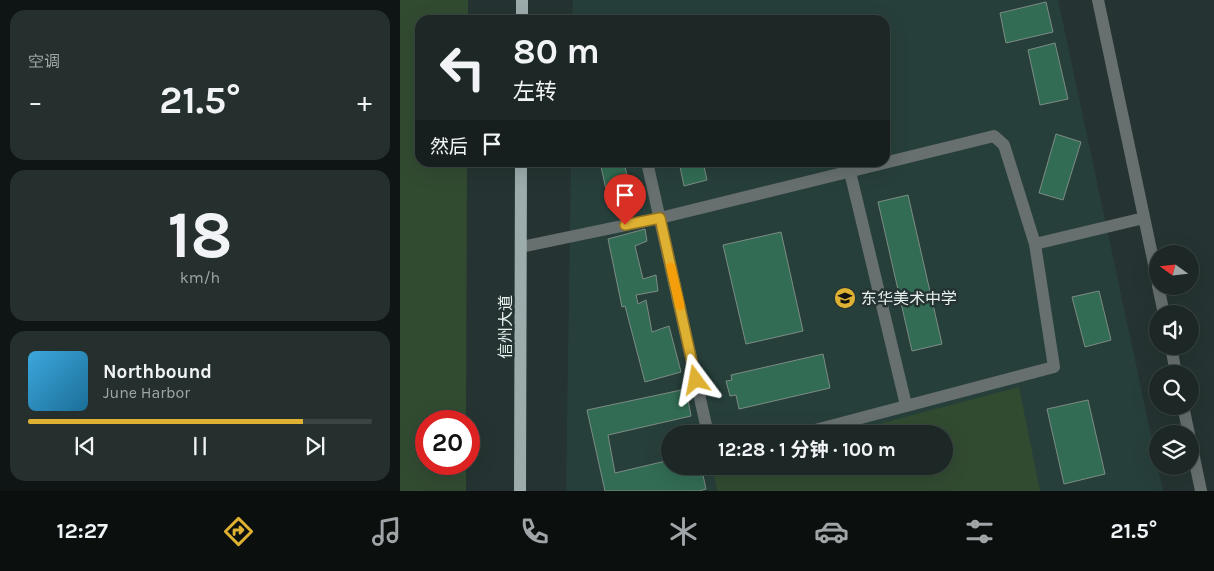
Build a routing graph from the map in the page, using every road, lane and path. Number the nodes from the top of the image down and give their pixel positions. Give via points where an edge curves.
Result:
1 (522, 0) edge
2 (1098, 0) edge
3 (522, 15) edge
4 (890, 162) edge
5 (521, 167) edge
6 (648, 167) edge
7 (870, 167) edge
8 (850, 172) junction
9 (660, 218) junction
10 (1144, 218) junction
11 (1035, 244) junction
12 (1150, 245) edge
13 (521, 247) junction
14 (906, 405) junction
15 (706, 425) edge
16 (833, 425) edge
17 (1198, 475) edge
18 (520, 491) edge
19 (1201, 491) edge

1 - 3 main road
2 - 10 street
4 - 11 street via 994,136 1004,145
5 - 13 main road, 信州大道
6 - 9 street
7 - 8 street
8 - 9 street
8 - 14 street
9 - 13 street
9 - 15 street
10 - 11 street
10 - 12 street
11 - 14 street via 1054,367
13 - 18 main road, 信州大道
14 - 16 street
17 - 19 street

